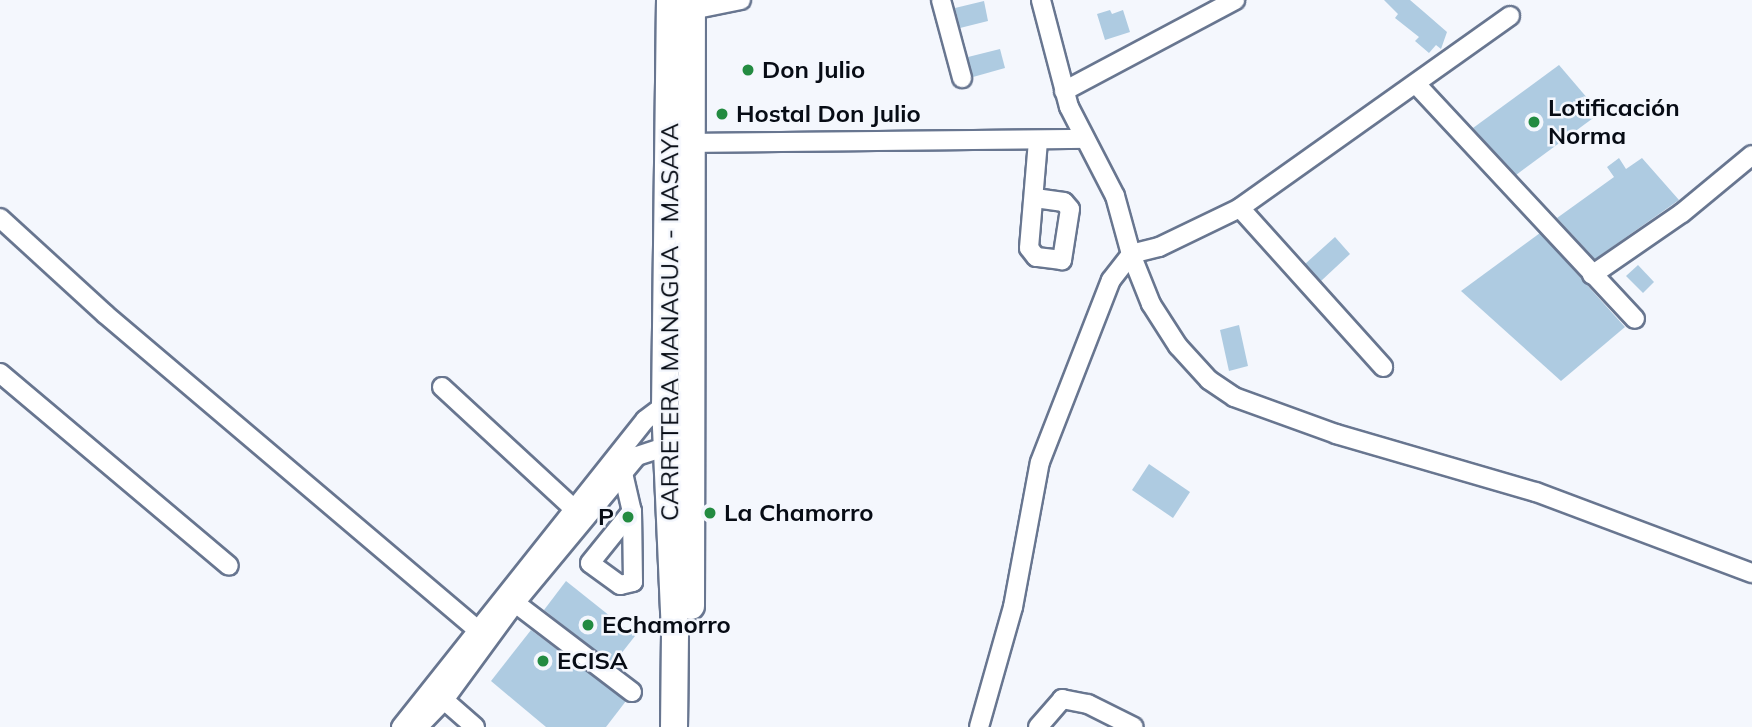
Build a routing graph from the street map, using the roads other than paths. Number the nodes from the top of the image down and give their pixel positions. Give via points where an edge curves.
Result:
1 (741, 0) edge
2 (942, 0) edge
3 (1041, 0) edge
4 (1235, 0) edge
5 (685, 3) edge
6 (1510, 16) dead end
7 (961, 78) dead end
8 (1416, 84) junction
9 (1065, 91) junction
10 (1084, 139) junction
11 (1038, 140) junction
12 (694, 143) junction
13 (1752, 155) edge
14 (1035, 198) dead end
15 (1240, 208) junction
16 (0, 218) edge
17 (1131, 254) junction
18 (1592, 275) junction
19 (1635, 319) dead end
20 (1383, 367) dead end
21 (0, 373) edge
22 (442, 387) dead end
23 (665, 405) junction
24 (667, 446) junction
25 (623, 473) junction
26 (575, 509) junction
27 (632, 511) dead end
28 (229, 566) dead end
29 (1752, 573) edge
30 (516, 603) junction
31 (477, 629) junction
32 (632, 692) dead end
33 (444, 700) junction
34 (401, 727) edge
35 (418, 727) edge
36 (475, 727) edge
37 (674, 727) edge
38 (690, 727) edge
39 (979, 727) edge
40 (1038, 727) edge
41 (1133, 727) edge

1 - 5 street
2 - 7 street
3 - 9 street
4 - 9 street
5 - 12 highway, CARRETERA MANAGUA - MASAYA
5 - 23 highway, CARRETERA MANAGUA - MASAYA
6 - 8 street
8 - 15 street
8 - 18 street
9 - 10 street
10 - 11 street
10 - 17 street via 1115,196
11 - 12 street
11 - 14 street
12 - 38 highway, CARRETERA MANAGUA - MASAYA
13 - 18 street via 1682,213
15 - 17 street via 1159,247
15 - 20 street
16 - 31 street via 105,314
17 - 29 street via 1160,321 1209,380 1234,397 1336,433 1536,492
17 - 39 street via 1111,280 1040,462 1013,607
18 - 19 street
21 - 28 street
22 - 26 street
23 - 24 highway, CARRETERA MANAGUA - MASAYA
23 - 26 street via 645,421
24 - 25 street via 637,457
24 - 37 highway, CARRETERA MANAGUA - MASAYA
25 - 27 street
25 - 30 street
26 - 31 street
30 - 32 street
30 - 33 street
31 - 34 street
33 - 35 street
33 - 36 street
40 - 41 street via 1062,699 1088,704

